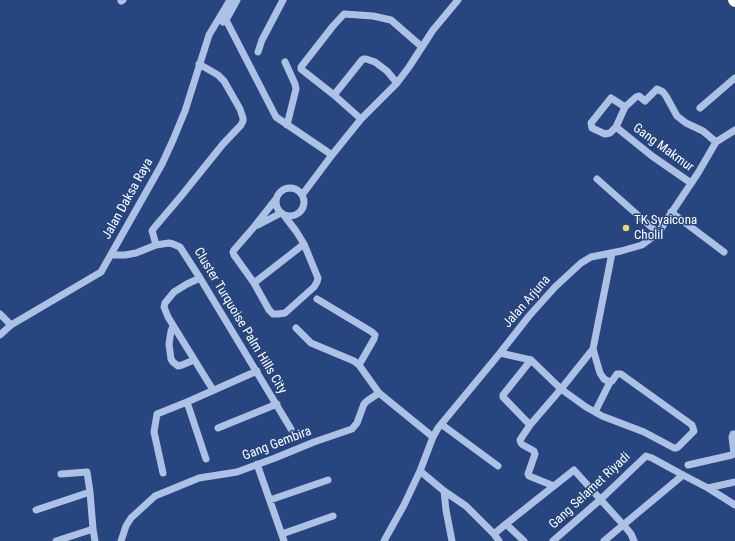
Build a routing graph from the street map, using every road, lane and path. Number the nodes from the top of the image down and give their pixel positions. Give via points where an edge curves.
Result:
1 (230, 0) edge
2 (237, 0) edge
3 (283, 0) edge
4 (458, 0) edge
5 (224, 17) junction
6 (422, 47) junction
7 (258, 52) dead end
8 (285, 62) dead end
9 (199, 64) junction
10 (735, 78) edge
11 (397, 83) junction
12 (334, 95) junction
13 (625, 107) junction
14 (700, 108) dead end
15 (361, 120) junction
16 (287, 125) junction
17 (616, 127) junction
18 (735, 130) edge
19 (716, 142) junction
20 (332, 155) junction
21 (597, 179) dead end
22 (691, 183) junction
23 (302, 195) junction
24 (276, 199) junction
25 (671, 212) junction
26 (282, 213) junction
27 (297, 214) junction
28 (254, 227) junction
29 (296, 231) junction
30 (658, 233) junction
31 (304, 244) junction
32 (156, 245) junction
33 (724, 252) dead end
34 (612, 254) junction
35 (111, 255) junction
36 (200, 278) junction
37 (254, 283) junction
38 (318, 299) dead end
39 (0, 314) edge
40 (11, 325) junction
41 (174, 326) junction
42 (296, 328) dead end
43 (0, 335) edge
44 (593, 349) junction
45 (500, 353) junction
46 (194, 360) junction
47 (531, 360) junction
48 (359, 365) junction
49 (257, 371) junction
50 (610, 382) junction
51 (561, 389) junction
52 (213, 390) junction
53 (379, 393) junction
54 (186, 402) junction
55 (277, 404) junction
56 (595, 412) junction
57 (441, 424) junction
58 (530, 425) junction
59 (218, 428) dead end
60 (291, 429) dead end
61 (735, 434) edge
62 (433, 437) junction
63 (206, 459) dead end
64 (257, 464) junction
65 (688, 465) dead end
66 (498, 466) dead end
67 (420, 471) junction
68 (163, 473) dead end
69 (61, 474) dead end
70 (683, 475) junction
71 (328, 480) dead end
72 (735, 482) edge
73 (554, 486) junction
74 (708, 488) junction
75 (444, 491) junction
76 (90, 492) junction
77 (601, 499) junction
78 (270, 500) junction
79 (735, 505) edge
80 (36, 510) dead end
81 (332, 516) dead end
82 (506, 524) junction
83 (623, 525) junction
84 (92, 529) junction
85 (494, 534) junction
86 (283, 537) edge
87 (56, 541) edge
88 (95, 541) edge
89 (121, 541) edge
90 (384, 541) edge
91 (452, 541) edge
92 (499, 541) edge
93 (524, 541) edge
94 (553, 541) edge
95 (604, 541) edge
96 (634, 541) edge

1 - 5 street
2 - 5 street
3 - 7 street
4 - 6 street
5 - 9 street, Jalan Daksa Raya via 209,35
5 - 16 street via 276,117
6 - 11 street
6 - 12 street via 391,20 344,14 301,67 301,70
8 - 16 street via 296,84
9 - 32 street via 224,81 240,109 243,121 154,228 152,231
9 - 35 street, Jalan Daksa Raya via 185,111 168,152
10 - 14 street
11 - 12 street via 375,62 364,59
11 - 15 street
12 - 15 street
13 - 17 street
13 - 17 street, Gang Makmur via 611,98 591,123 592,128 605,134
13 - 19 street via 636,96 645,100 657,90 663,92 677,116
15 - 20 street
16 - 20 street
17 - 22 street, Gang Makmur
18 - 19 street, Jalan Arjuna
19 - 22 street, Jalan Arjuna
20 - 23 street
21 - 30 street
22 - 25 street, Jalan Arjuna
23 - 24 street via 296,189 287,188 279,192
23 - 27 street via 302,208
24 - 26 street via 278,209
24 - 28 street
25 - 30 street, Jalan Arjuna
25 - 33 street
26 - 27 street via 287,216
26 - 28 street
26 - 29 street
27 - 29 street
28 - 37 street via 233,252
29 - 31 street
30 - 34 street, Jalan Arjuna via 642,245
31 - 37 street
31 - 37 street via 318,278 317,282 285,313 273,314
32 - 35 street, Cluster Turquoise Palm Hills City via 136,253
32 - 36 street, Cluster Turquoise Palm Hills City via 169,243 180,246
34 - 44 street
34 - 45 street, Jalan Arjuna via 591,257 581,263 528,316
35 - 40 street, Jalan Daksa Raya via 101,272
36 - 41 street via 174,292 164,303
36 - 49 street, Cluster Turquoise Palm Hills City
38 - 48 street via 375,335
39 - 40 street
40 - 43 street, Jalan Daksa Raya
41 - 46 street
41 - 46 street via 169,344 173,362 178,366
42 - 48 street via 311,343
44 - 50 street via 600,372 604,379
44 - 51 street
45 - 47 street
45 - 57 street, Jalan Arjuna
46 - 52 street
47 - 51 street
47 - 58 street via 503,395
48 - 53 street
49 - 52 street
49 - 55 street, Cluster Turquoise Palm Hills City
50 - 56 street
50 - 56 street via 617,374 621,374 692,426 694,432 674,448 644,432
51 - 56 street
51 - 58 street
52 - 54 street
53 - 62 street
53 - 64 street, Gang Gembira via 367,400 352,429
54 - 63 street
54 - 68 street via 157,414 154,432
55 - 59 street
55 - 60 street, Cluster Turquoise Palm Hills City
57 - 62 street, Jalan Arjuna
57 - 66 street
58 - 73 street via 520,440 535,454 528,474
61 - 65 street via 732,437 732,455
62 - 67 street, Jalan Arjuna
64 - 78 street
64 - 89 street, Gang Gembira via 237,472 199,478 155,496 131,518
67 - 75 street
67 - 90 street, Jalan Arjuna
69 - 76 street via 87,472
70 - 74 street
70 - 77 street, Gang Selamet Riyadi via 646,456
70 - 83 street
71 - 78 street
72 - 74 street
73 - 77 street via 574,470
73 - 82 street
74 - 79 street
75 - 85 street via 466,506
75 - 91 street
76 - 80 street
76 - 84 street
77 - 83 street
77 - 94 street, Gang Selamet Riyadi
78 - 86 street
81 - 86 street
82 - 85 street
82 - 93 street
83 - 95 street
83 - 96 street
84 - 87 street
84 - 88 street
85 - 92 street

